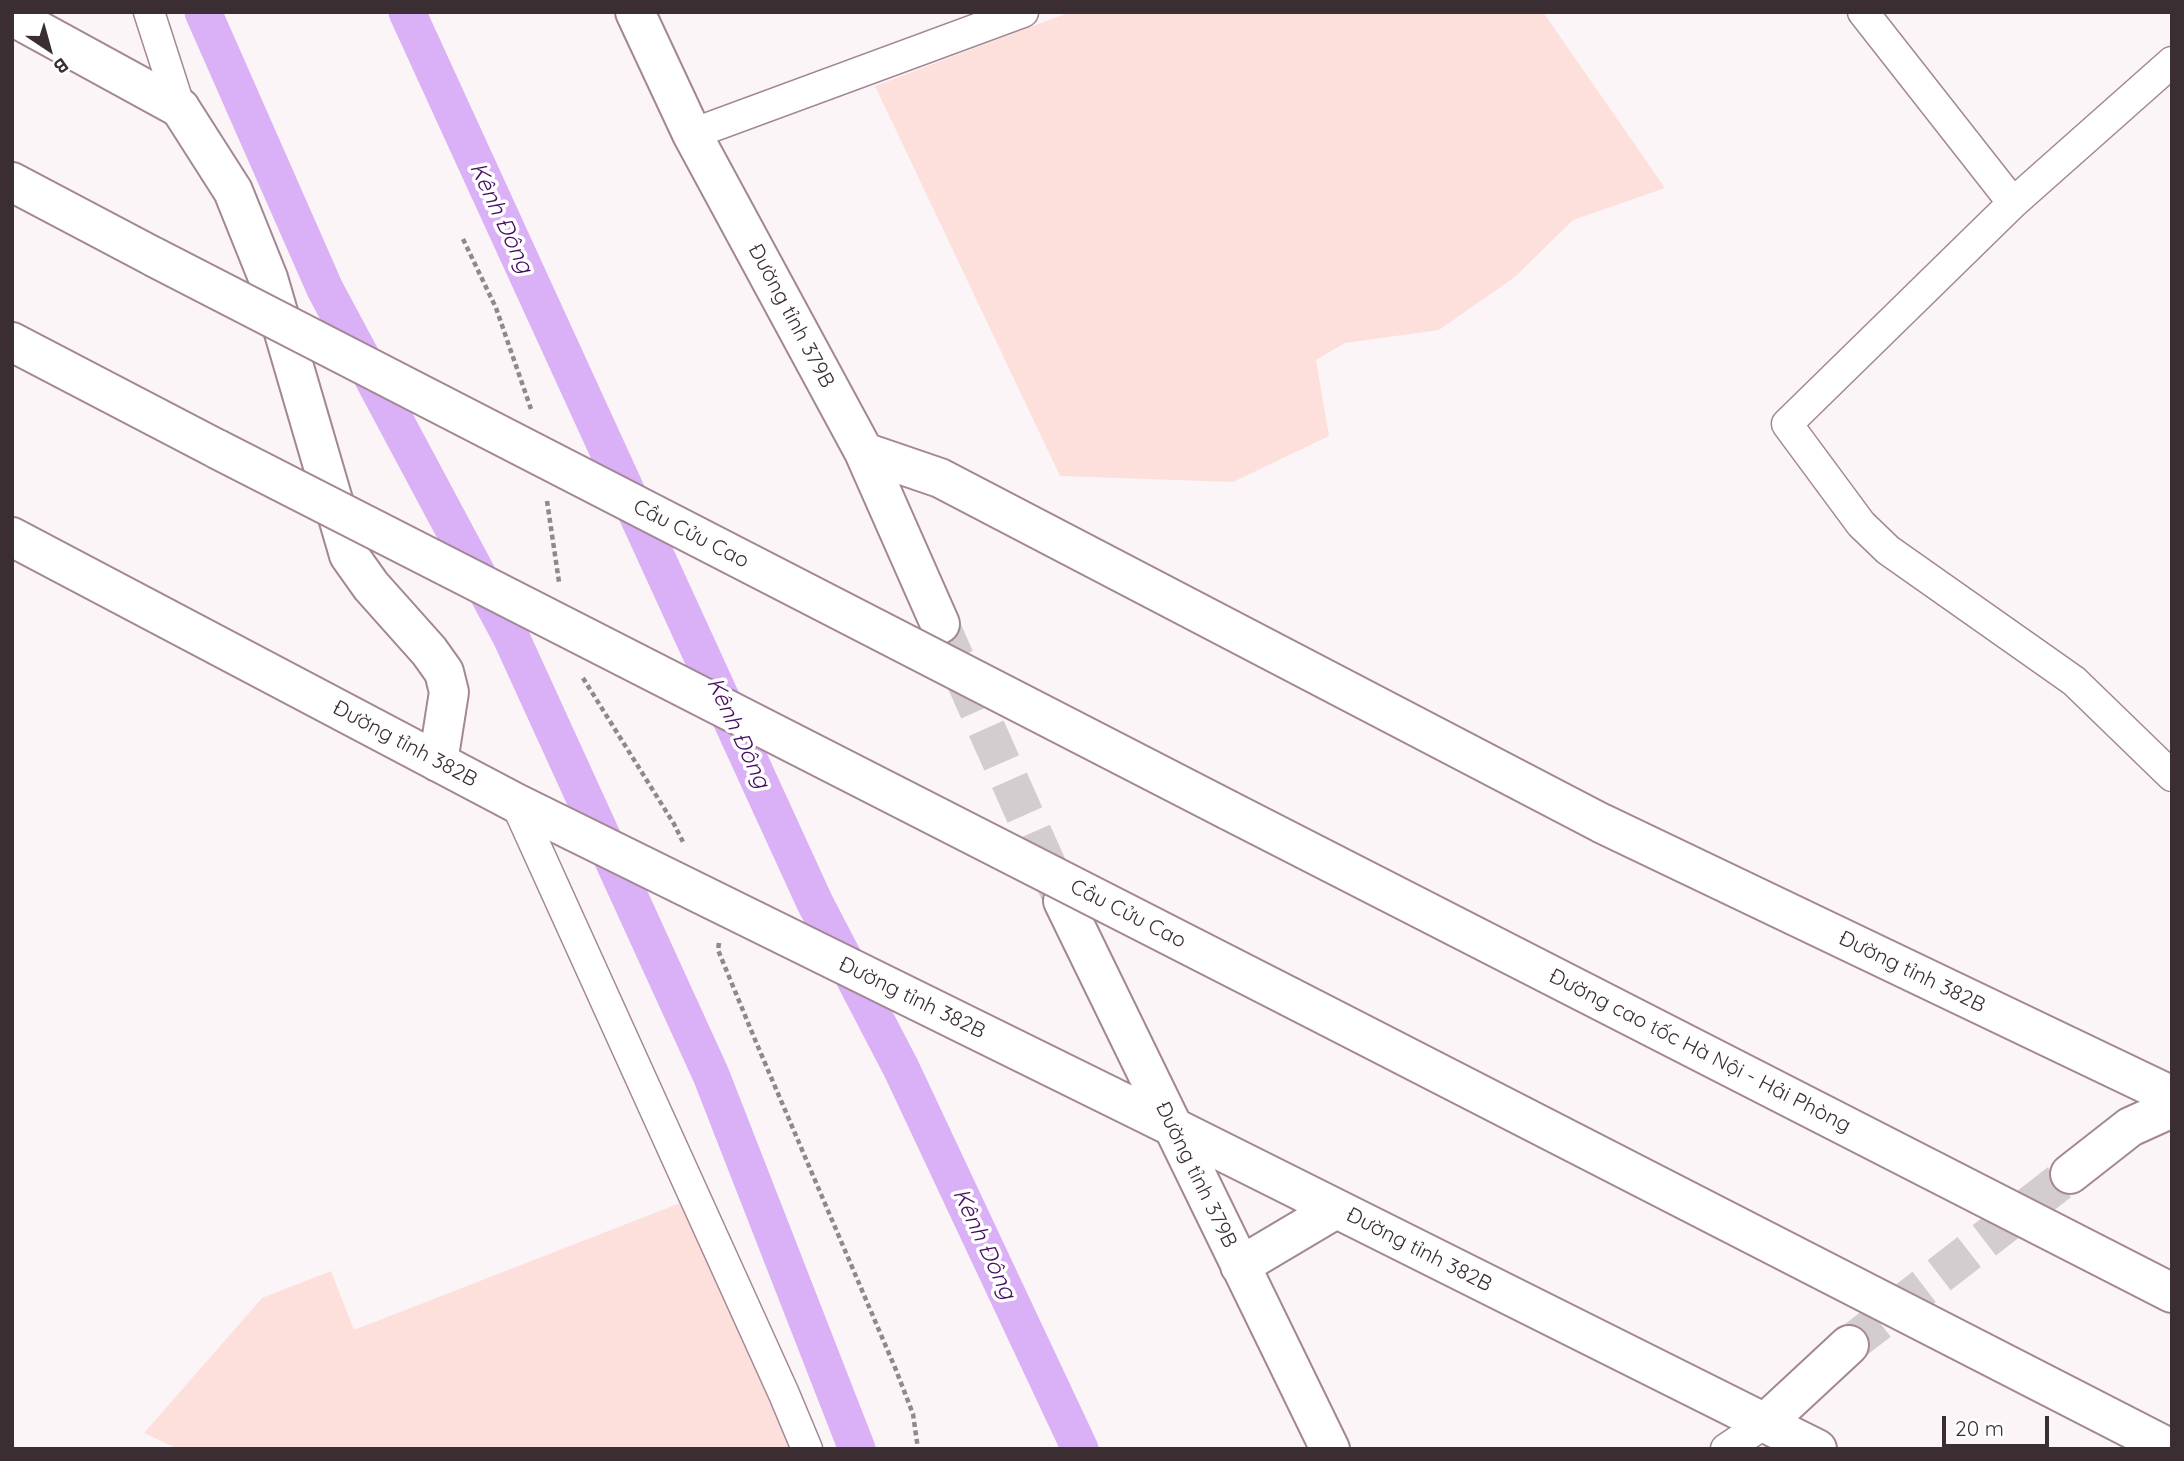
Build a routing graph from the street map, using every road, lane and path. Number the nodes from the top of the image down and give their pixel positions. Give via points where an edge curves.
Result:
1 (149, 12) edge
2 (635, 12) edge
3 (1023, 12) edge
4 (1863, 12) edge
5 (12, 16) edge
6 (2172, 62) edge
7 (180, 108) junction
8 (692, 134) junction
9 (12, 181) edge
10 (2012, 203) junction
11 (12, 342) edge
12 (864, 452) junction
13 (12, 537) edge
14 (940, 624) tunnel mouth
15 (438, 762) junction
16 (2172, 776) edge
17 (1228, 810) joint
18 (532, 811) junction
19 (1063, 901) tunnel mouth
20 (2172, 1096) edge
21 (2172, 1108) edge
22 (1173, 1127) junction
23 (2070, 1174) tunnel mouth
24 (1336, 1209) junction
25 (1240, 1266) junction
26 (2172, 1293) edge
27 (1849, 1345) tunnel mouth
28 (1765, 1423) junction
29 (807, 1449) edge
30 (1330, 1449) edge
31 (1726, 1449) edge
32 (1817, 1449) edge
33 (2171, 1449) edge

1 - 7 street
2 - 8 main road, Đường tỉnh 379B
3 - 8 street
4 - 10 street
5 - 7 main road
6 - 10 street
7 - 15 main road via 233,191 268,278 349,555 444,672 449,692
8 - 12 main road, Đường tỉnh 379B
9 - 17 main road, Cầu Cửu Cao, bridge
10 - 16 street via 1787,424 1861,524 1888,550 2074,681
11 - 33 main road, Cầu Cửu Cao, bridge
12 - 14 main road, Đường tỉnh 379B
12 - 20 main road, Đường tỉnh 382B via 940,478 1601,823
13 - 15 main road, Đường tỉnh 382B
15 - 18 main road, Đường tỉnh 382B
17 - 26 main road, Đường cao tốc Hà Nội - Hải Phòng
18 - 22 main road, Đường tỉnh 382B
18 - 29 street
19 - 22 main road, Đường tỉnh 379B
21 - 23 main road via 2130,1127
22 - 24 main road, Đường tỉnh 382B
22 - 25 main road, Đường tỉnh 379B
24 - 25 main road
24 - 28 main road, Đường tỉnh 382B
25 - 30 main road, Đường tỉnh 379B
27 - 28 main road
28 - 31 street
28 - 32 main road, Đường tỉnh 382B

